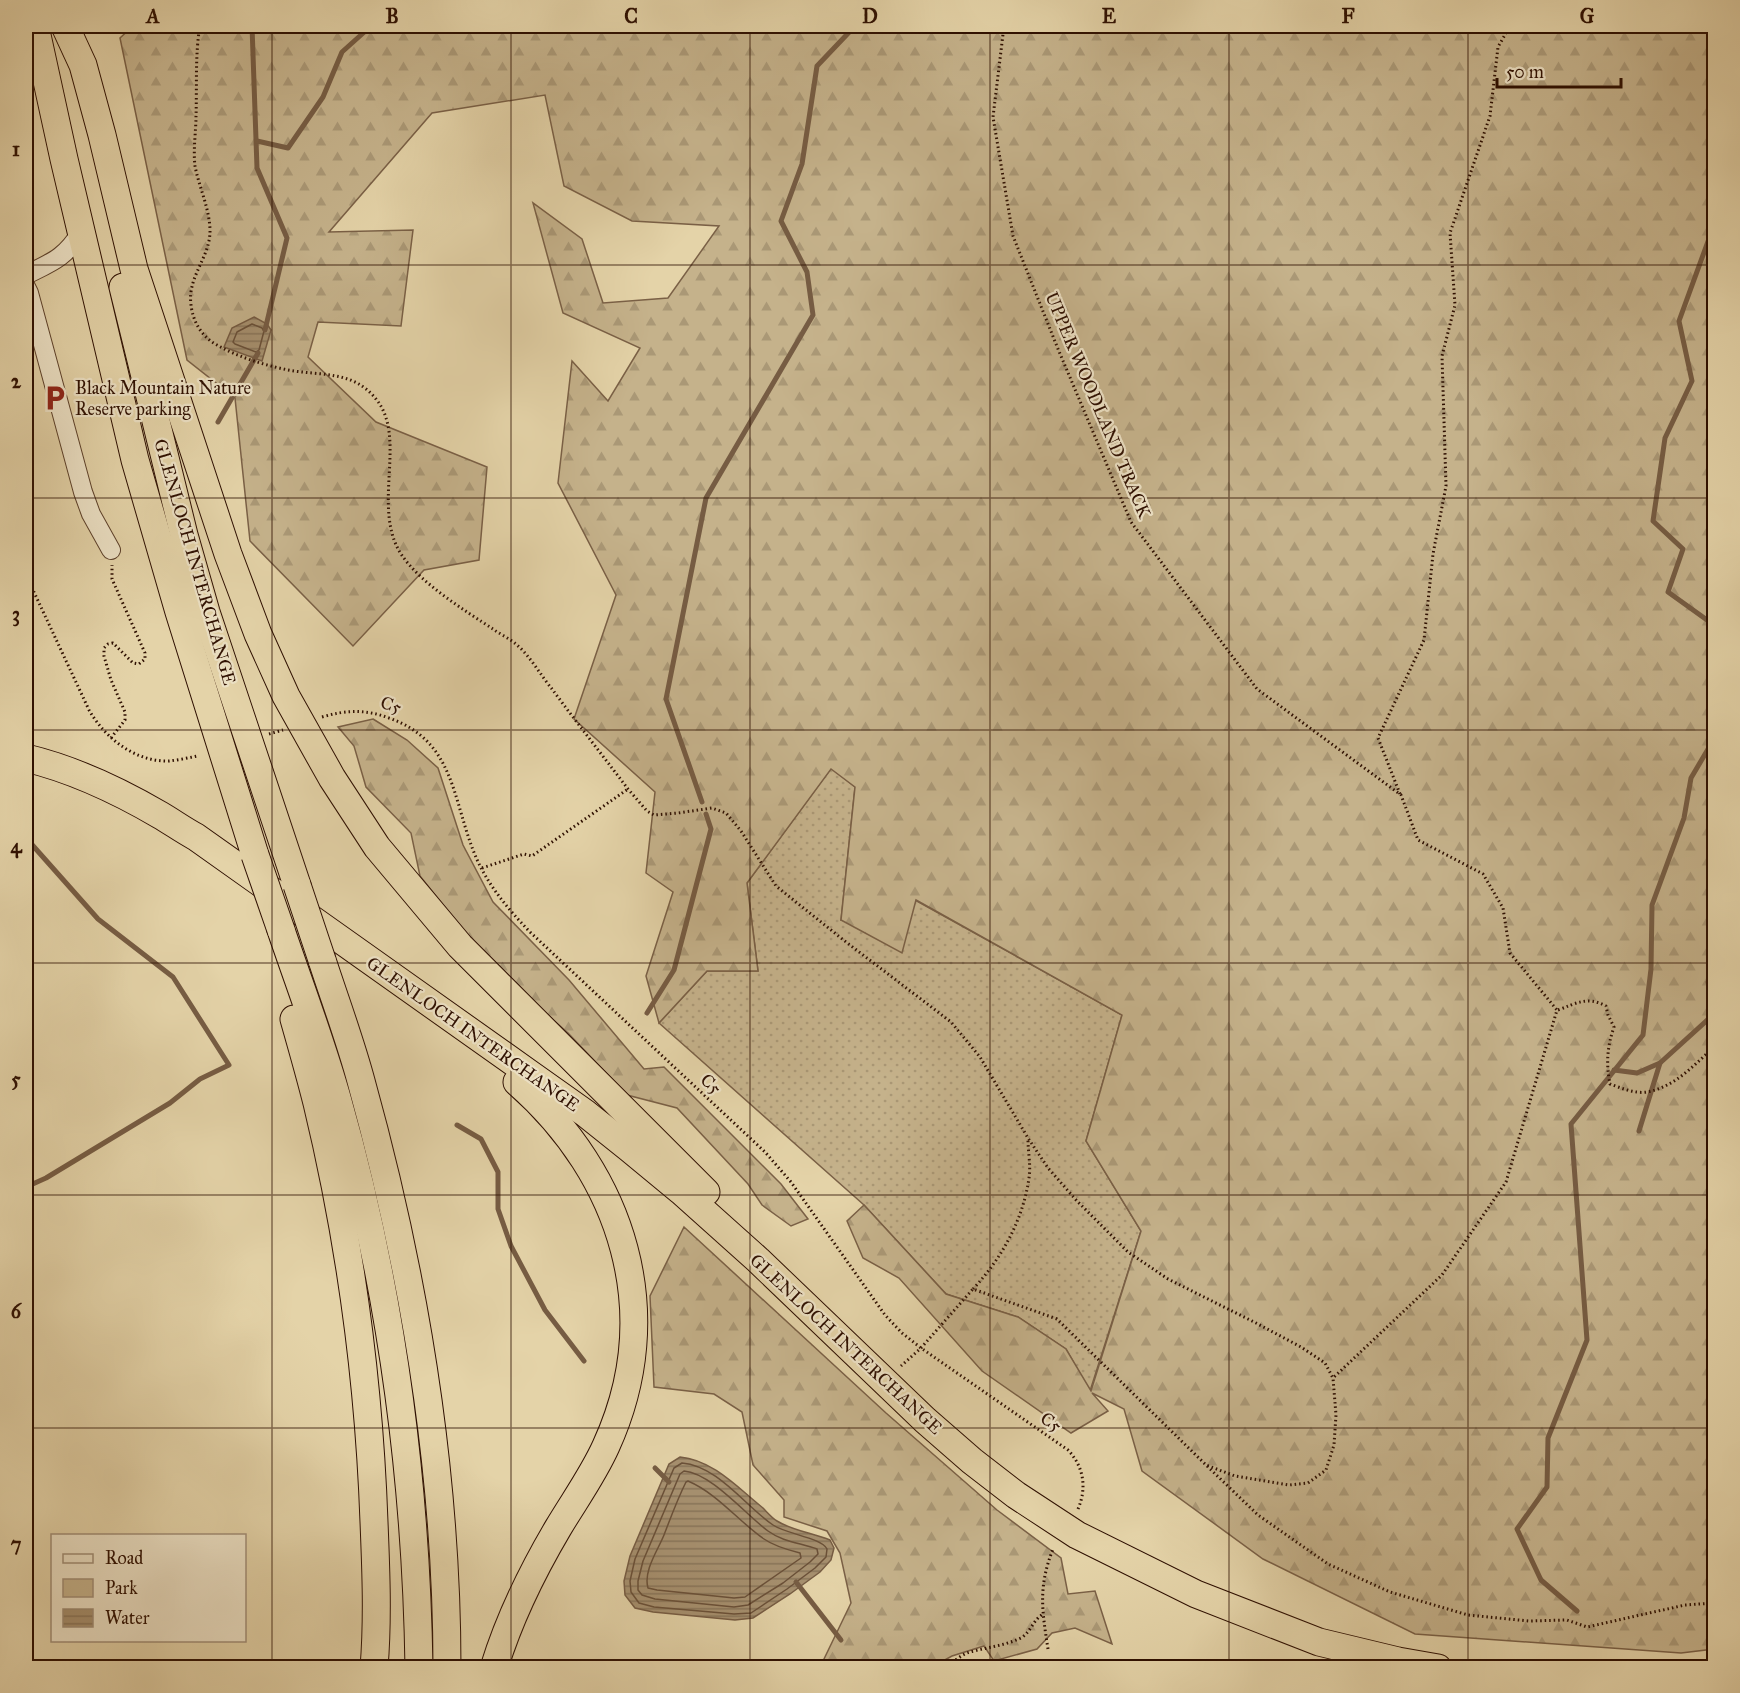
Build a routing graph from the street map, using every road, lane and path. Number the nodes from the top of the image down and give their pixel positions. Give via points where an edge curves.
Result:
1 (35, 26) edge
2 (65, 26) edge
3 (200, 26) edge
4 (1004, 26) edge
5 (1510, 26) edge
6 (81, 232) junction
7 (26, 275) edge
8 (26, 286) edge
9 (111, 550) joint
10 (26, 575) edge
11 (313, 720) dead end
12 (290, 727) dead end
13 (266, 735) dead end
14 (111, 738) junction
15 (197, 756) dead end
16 (26, 758) edge
17 (628, 789) junction
18 (1401, 795) junction
19 (482, 868) junction
20 (281, 930) junction
21 (422, 998) junction
22 (1557, 1010) junction
23 (1714, 1047) edge
24 (1028, 1138) junction
25 (974, 1289) junction
26 (828, 1328) junction
27 (921, 1348) junction
28 (1333, 1377) junction
29 (884, 1382) junction
30 (1206, 1465) junction
31 (1078, 1509) dead end
32 (1053, 1549) dead end
33 (1714, 1603) edge
34 (1043, 1614) junction
35 (1048, 1649) dead end
36 (374, 1668) edge
37 (419, 1668) edge
38 (447, 1668) edge
39 (494, 1668) edge
40 (945, 1668) edge
41 (1438, 1668) edge

1 - 6 highway, GLENLOCH INTERCHANGE
2 - 26 highway via 85,75 134,269 228,554 270,662 327,770 377,847 460,946 771,1258
2 - 38 highway, GLENLOCH INTERCHANGE, bridge via 111,238 184,535 363,1089 396,1215 426,1387 442,1531
3 - 17 path via 195,164 210,229 208,248 190,291 197,325 215,344 232,352 284,369 352,380 375,398 387,424 388,515 401,555 446,598 519,646
4 - 18 path, UPPER WOODLAND TRACK via 993,117 1013,236 1131,522 1257,689
5 - 18 path via 1498,47 1490,116 1450,233 1455,305 1442,356 1446,486 1432,554 1424,640 1378,738
6 - 7 street via 63,255
6 - 20 highway, GLENLOCH INTERCHANGE, bridge via 156,534
8 - 9 street via 83,492
9 - 14 path via 112,579 145,659 133,663 113,643 104,648 111,680 125,712 125,720
10 - 14 path via 89,710
11 - 19 path, C5 via 364,711 398,721 427,740 446,769
12 - 13 path
14 - 15 path via 128,751 154,760
16 - 21 highway, GLENLOCH INTERCHANGE via 87,779 160,814
17 - 19 path via 532,856 524,854
17 - 24 path via 654,815 711,808 726,813 776,886 951,1022 980,1057
18 - 22 path via 1418,840 1482,874 1503,908 1510,953
19 - 27 path, C5 via 497,895 530,932 765,1152 791,1182 885,1315
20 - 36 highway via 284,981 328,1152 358,1329 373,1493 377,1632
20 - 37 highway, GLENLOCH INTERCHANGE via 337,1098 376,1259 409,1478
21 - 26 highway, GLENLOCH INTERCHANGE via 630,1149 758,1260
21 - 39 highway via 567,1132 607,1200 621,1234 630,1277 633,1340 616,1420 597,1464 537,1565
22 - 23 path via 1585,1000 1606,1006 1614,1027 1608,1043 1610,1084 1630,1090 1647,1092 1675,1082
22 - 28 path via 1506,1182 1442,1275
24 - 25 path via 1029,1176 1012,1234
24 - 28 path via 1048,1168 1128,1252 1168,1279 1301,1347 1325,1363
25 - 27 path
25 - 30 path via 1056,1318
26 - 29 highway, GLENLOCH INTERCHANGE
27 - 29 path
27 - 31 path, C5 via 1068,1450 1082,1477 1083,1498
28 - 30 path via 1334,1445 1326,1470 1308,1483 1289,1485 1235,1476
29 - 41 highway, GLENLOCH INTERCHANGE via 972,1461 1077,1535 1196,1594 1319,1642
30 - 33 path via 1258,1515 1328,1564 1390,1592 1468,1615 1567,1620 1587,1627 1685,1605
32 - 34 path via 1044,1578
34 - 35 path
34 - 40 path via 1027,1634 1012,1642 973,1651

